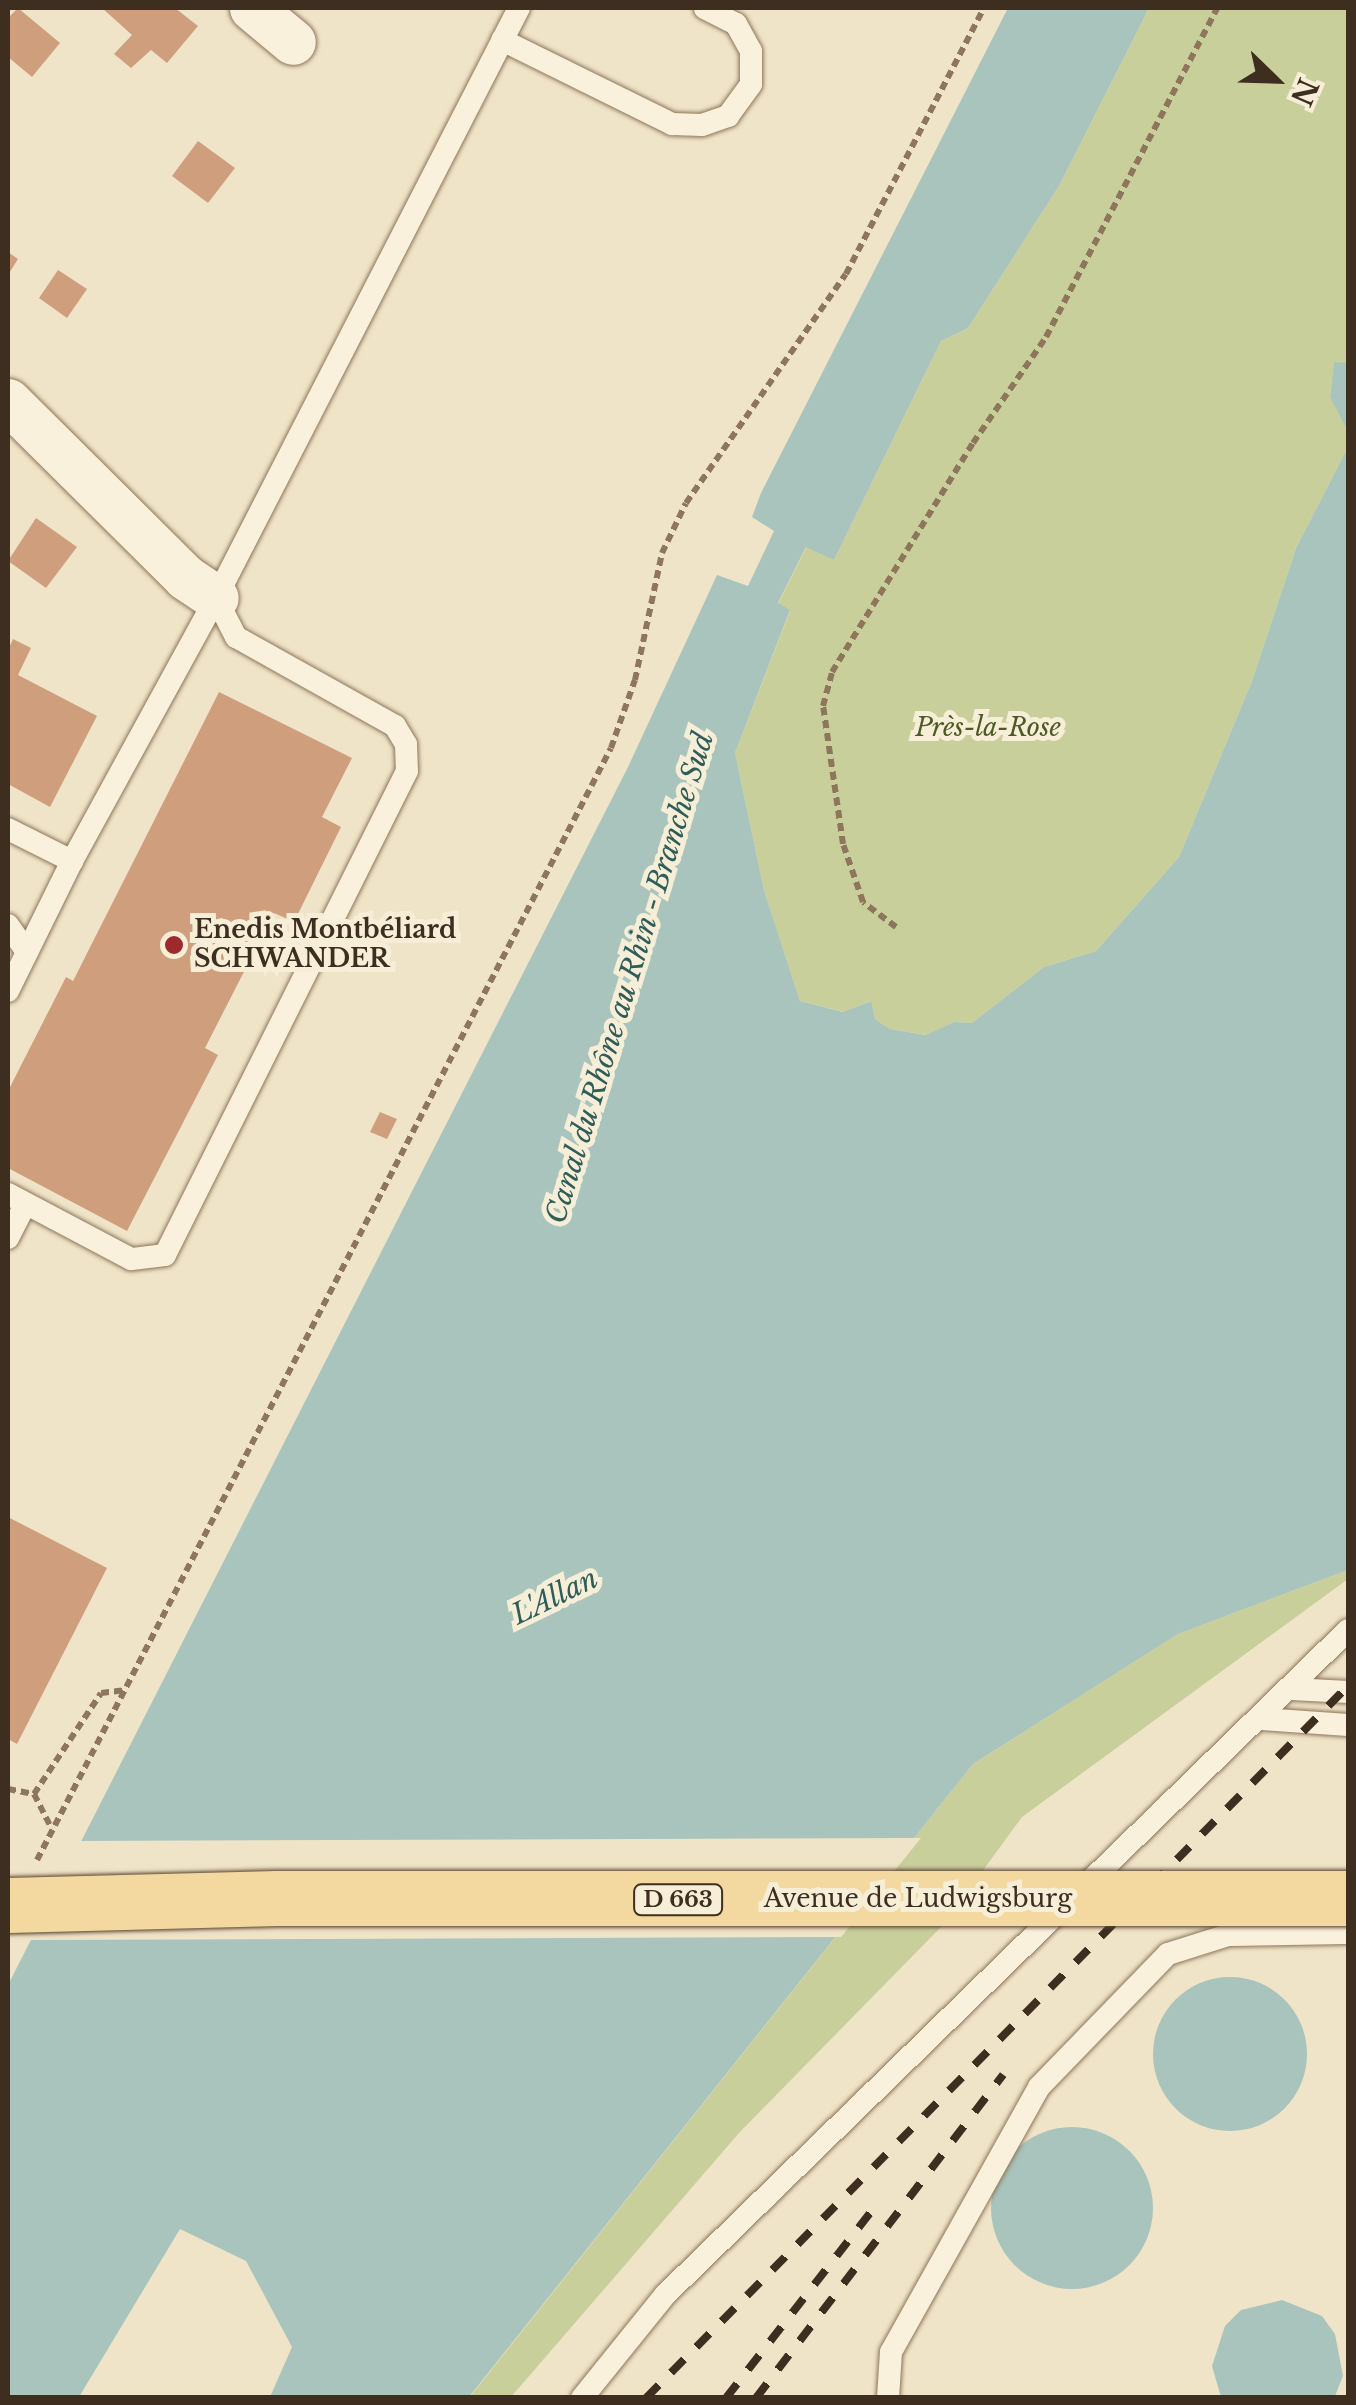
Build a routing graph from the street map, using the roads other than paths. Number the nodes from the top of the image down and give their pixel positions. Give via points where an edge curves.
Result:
1 (252, 8) edge
2 (519, 8) edge
3 (705, 8) edge
4 (502, 40) junction
5 (293, 42) dead end
6 (8, 401) edge
7 (216, 598) junction
8 (8, 828) edge
9 (72, 861) junction
10 (8, 926) edge
11 (27, 952) junction
12 (8, 991) edge
13 (16, 1199) edge
14 (8, 1238) edge
15 (1348, 1630) edge
16 (1292, 1689) junction
17 (1348, 1692) edge
18 (1262, 1719) junction
19 (1348, 1726) edge
20 (1348, 1861) edge
21 (16, 1880) edge
22 (1348, 1898) edge
23 (1348, 1932) edge
24 (582, 2398) edge
25 (888, 2398) edge

1 - 5 street
2 - 4 lane
3 - 4 lane via 736,24 752,51 750,84 728,116 702,125 672,124
4 - 7 lane
6 - 7 street via 184,577
7 - 9 lane
7 - 13 lane via 236,637 395,726 406,744 407,771 165,1255 131,1259
8 - 9 lane
9 - 11 lane
10 - 11 lane
11 - 12 lane
13 - 14 lane
15 - 16 lane
16 - 17 lane
16 - 18 lane
18 - 19 lane
18 - 24 lane via 665,2295
20 - 21 main road, Avenue de Ludwigsburg / D 663
21 - 22 main road, Avenue de Ludwigsburg / D 663, bridge via 277,1898
23 - 25 lane via 1228,1936 1168,1954 1039,2088 891,2352

